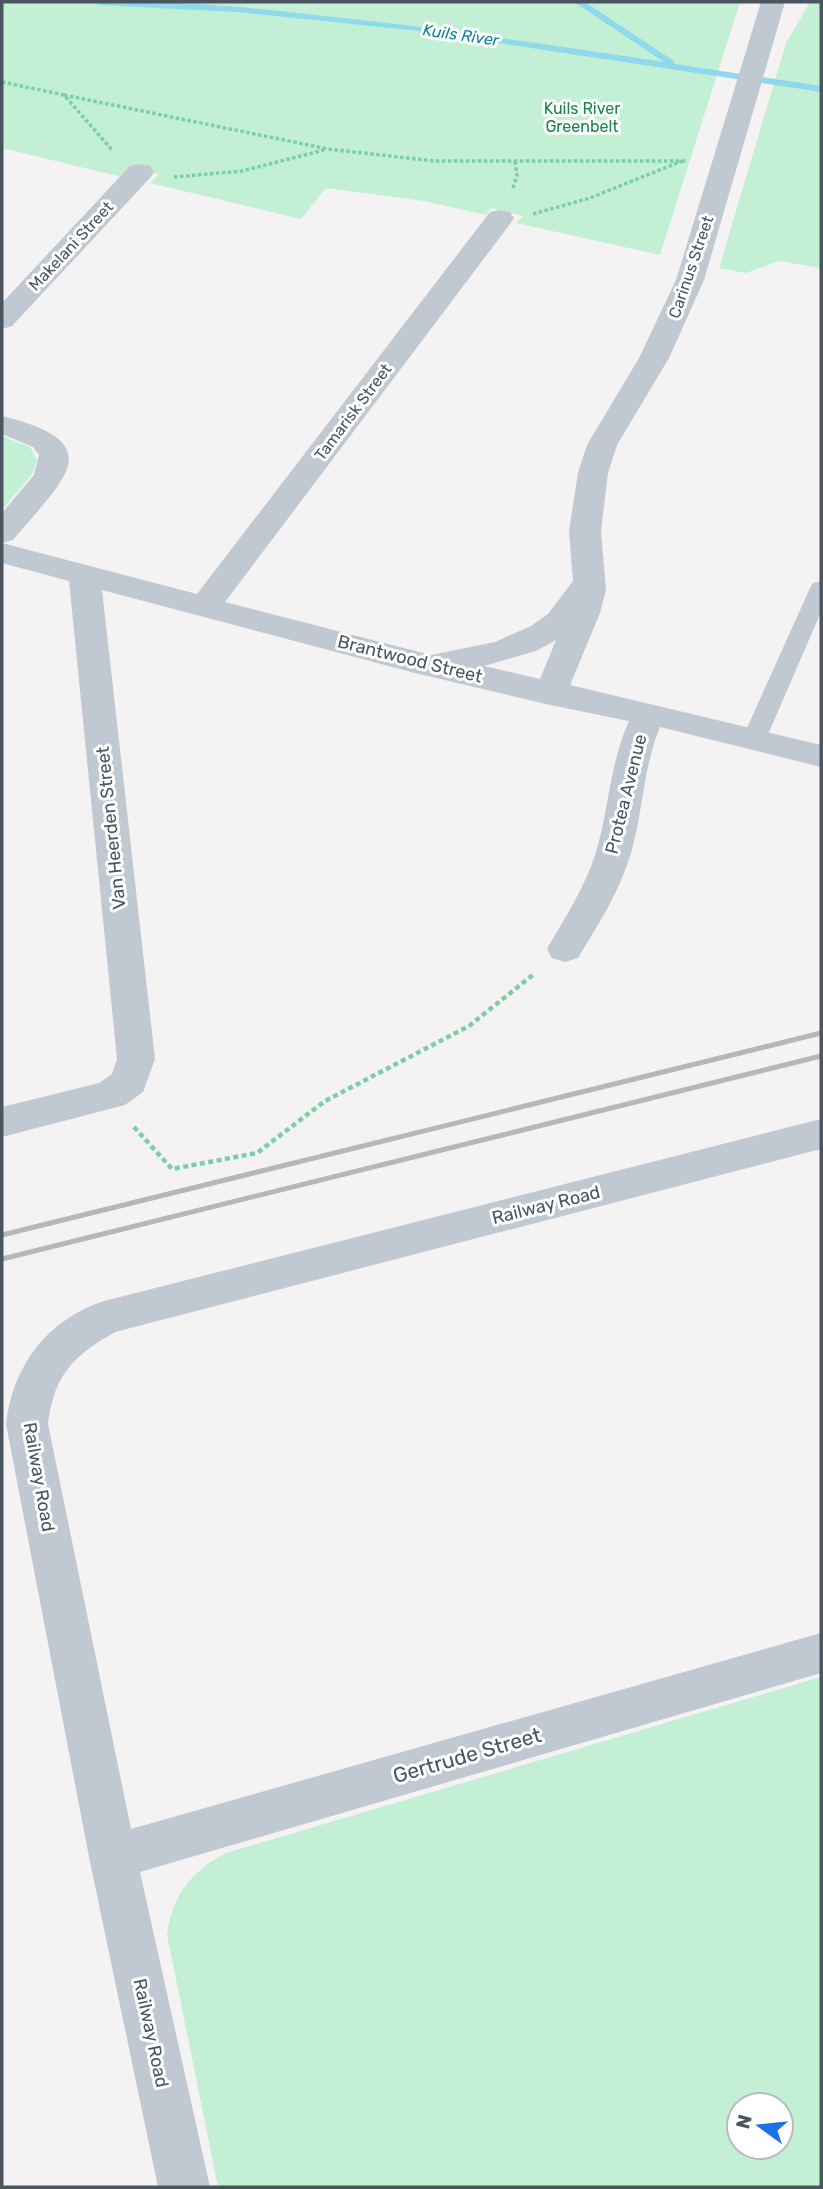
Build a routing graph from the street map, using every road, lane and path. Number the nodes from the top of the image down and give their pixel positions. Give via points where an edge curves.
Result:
1 (773, 2) edge
2 (2, 82) edge
3 (64, 94) junction
4 (328, 149) junction
5 (684, 160) junction
6 (722, 167) junction
7 (141, 172) junction
8 (500, 218) joint
9 (2, 320) edge
10 (2, 425) edge
11 (2, 533) edge
12 (2, 553) edge
13 (586, 562) junction
14 (84, 574) junction
15 (821, 588) edge
16 (205, 606) junction
17 (411, 661) junction
18 (550, 694) junction
19 (649, 714) junction
20 (754, 739) junction
21 (821, 756) edge
22 (565, 949) joint
23 (120, 1088) junction
24 (2, 1122) edge
25 (821, 1134) edge
26 (821, 1653) edge
27 (113, 1857) junction
28 (184, 2187) edge

1 - 6 street, Carinus Street
2 - 3 path
3 - 4 path
3 - 7 path via 126,165
4 - 5 path via 435,161
4 - 7 path via 242,171 165,178
5 - 6 path
5 - 8 path via 590,198 545,212
6 - 13 street, Carinus Street via 674,320 602,445 587,502
7 - 9 street, Makelani Street
8 - 16 street, Tamarisk Street
10 - 11 street via 38,436 55,457 48,478
12 - 14 street, Brantwood Street
13 - 17 street, Carinus Street via 579,596 553,626 533,639 476,658
13 - 18 street, Carinus Street via 590,590 584,613
14 - 16 street, Brantwood Street
14 - 23 street, Van Heerden Street via 136,1059
15 - 20 lane
16 - 17 street, Brantwood Street
17 - 18 street, Brantwood Street
18 - 19 street, Brantwood Street
19 - 20 street, Brantwood Street
19 - 22 street, Protea Avenue via 636,739 614,851 587,913
20 - 21 street, Brantwood Street
22 - 23 path via 469,1026 325,1101 257,1153 172,1169 144,1140
23 - 24 street
25 - 27 street, Railway Road via 104,1318 58,1349 36,1378 27,1424
26 - 27 street, Gertrude Street
27 - 28 street, Railway Road

